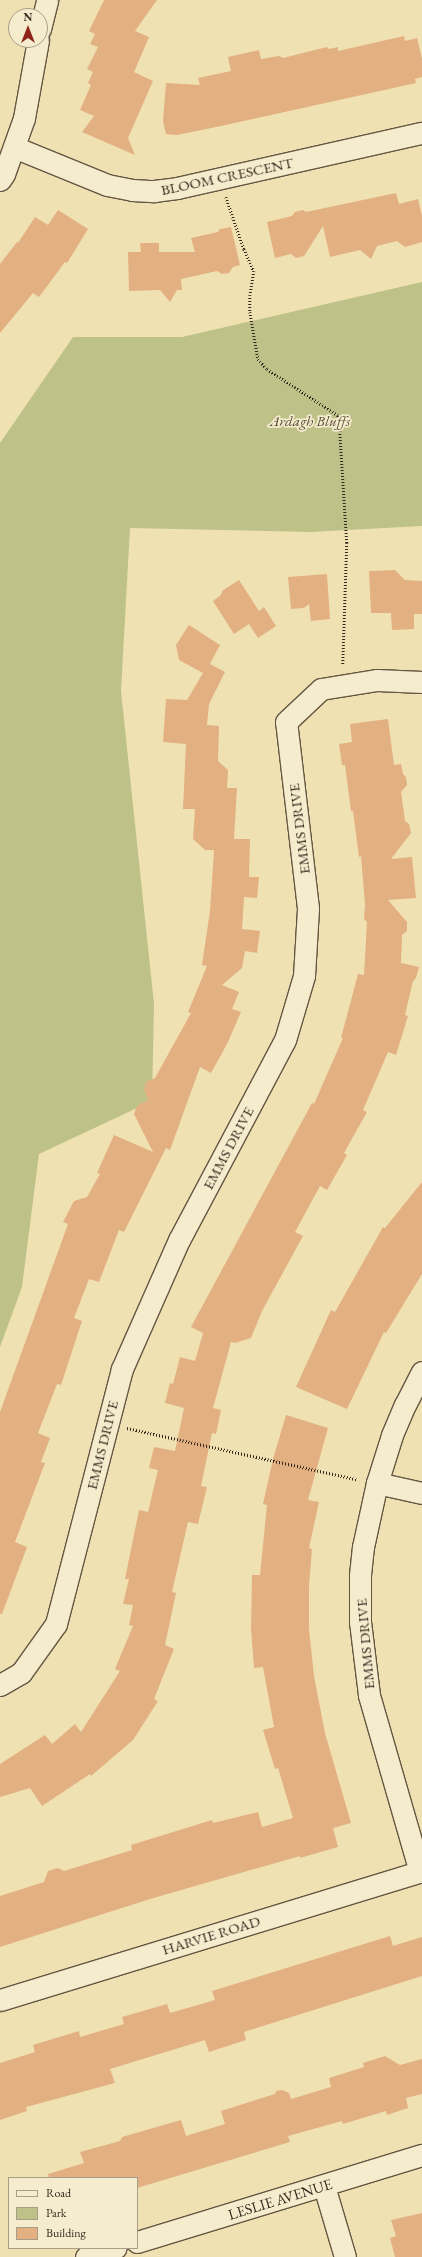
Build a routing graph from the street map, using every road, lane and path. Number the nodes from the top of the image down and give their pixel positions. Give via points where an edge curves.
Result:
1 (37, 48) edge
2 (422, 133) edge
3 (14, 147) junction
4 (219, 179) junction
5 (0, 180) edge
6 (422, 682) edge
7 (342, 685) junction
8 (422, 1372) edge
9 (122, 1427) dead end
10 (356, 1479) dead end
11 (377, 1483) junction
12 (422, 1493) edge
13 (0, 1685) edge
14 (421, 1871) edge
15 (0, 2000) edge
16 (422, 2156) edge
17 (324, 2186) junction
18 (138, 2242) edge
19 (113, 2249) edge
20 (86, 2257) edge
21 (345, 2257) edge

1 - 3 street via 24,118
2 - 4 street, BLOOM CRESCENT
3 - 4 street, BLOOM CRESCENT via 92,180 122,189 164,190
3 - 5 street
4 - 7 path via 254,271 250,312 258,359 267,369 339,416 347,543
6 - 7 street, EMMS DRIVE via 377,680
7 - 13 street, EMMS DRIVE via 321,689 286,722 308,908 304,976 284,1040 179,1240 122,1369 56,1624 21,1673
8 - 11 street, EMMS DRIVE via 404,1405
9 - 10 path
11 - 12 street
11 - 14 street, EMMS DRIVE via 363,1547 360,1575 363,1659 369,1695 383,1747
14 - 15 street, HARVIE ROAD
16 - 17 street, LESLIE AVENUE
17 - 18 street, LESLIE AVENUE
17 - 21 street
19 - 20 street

